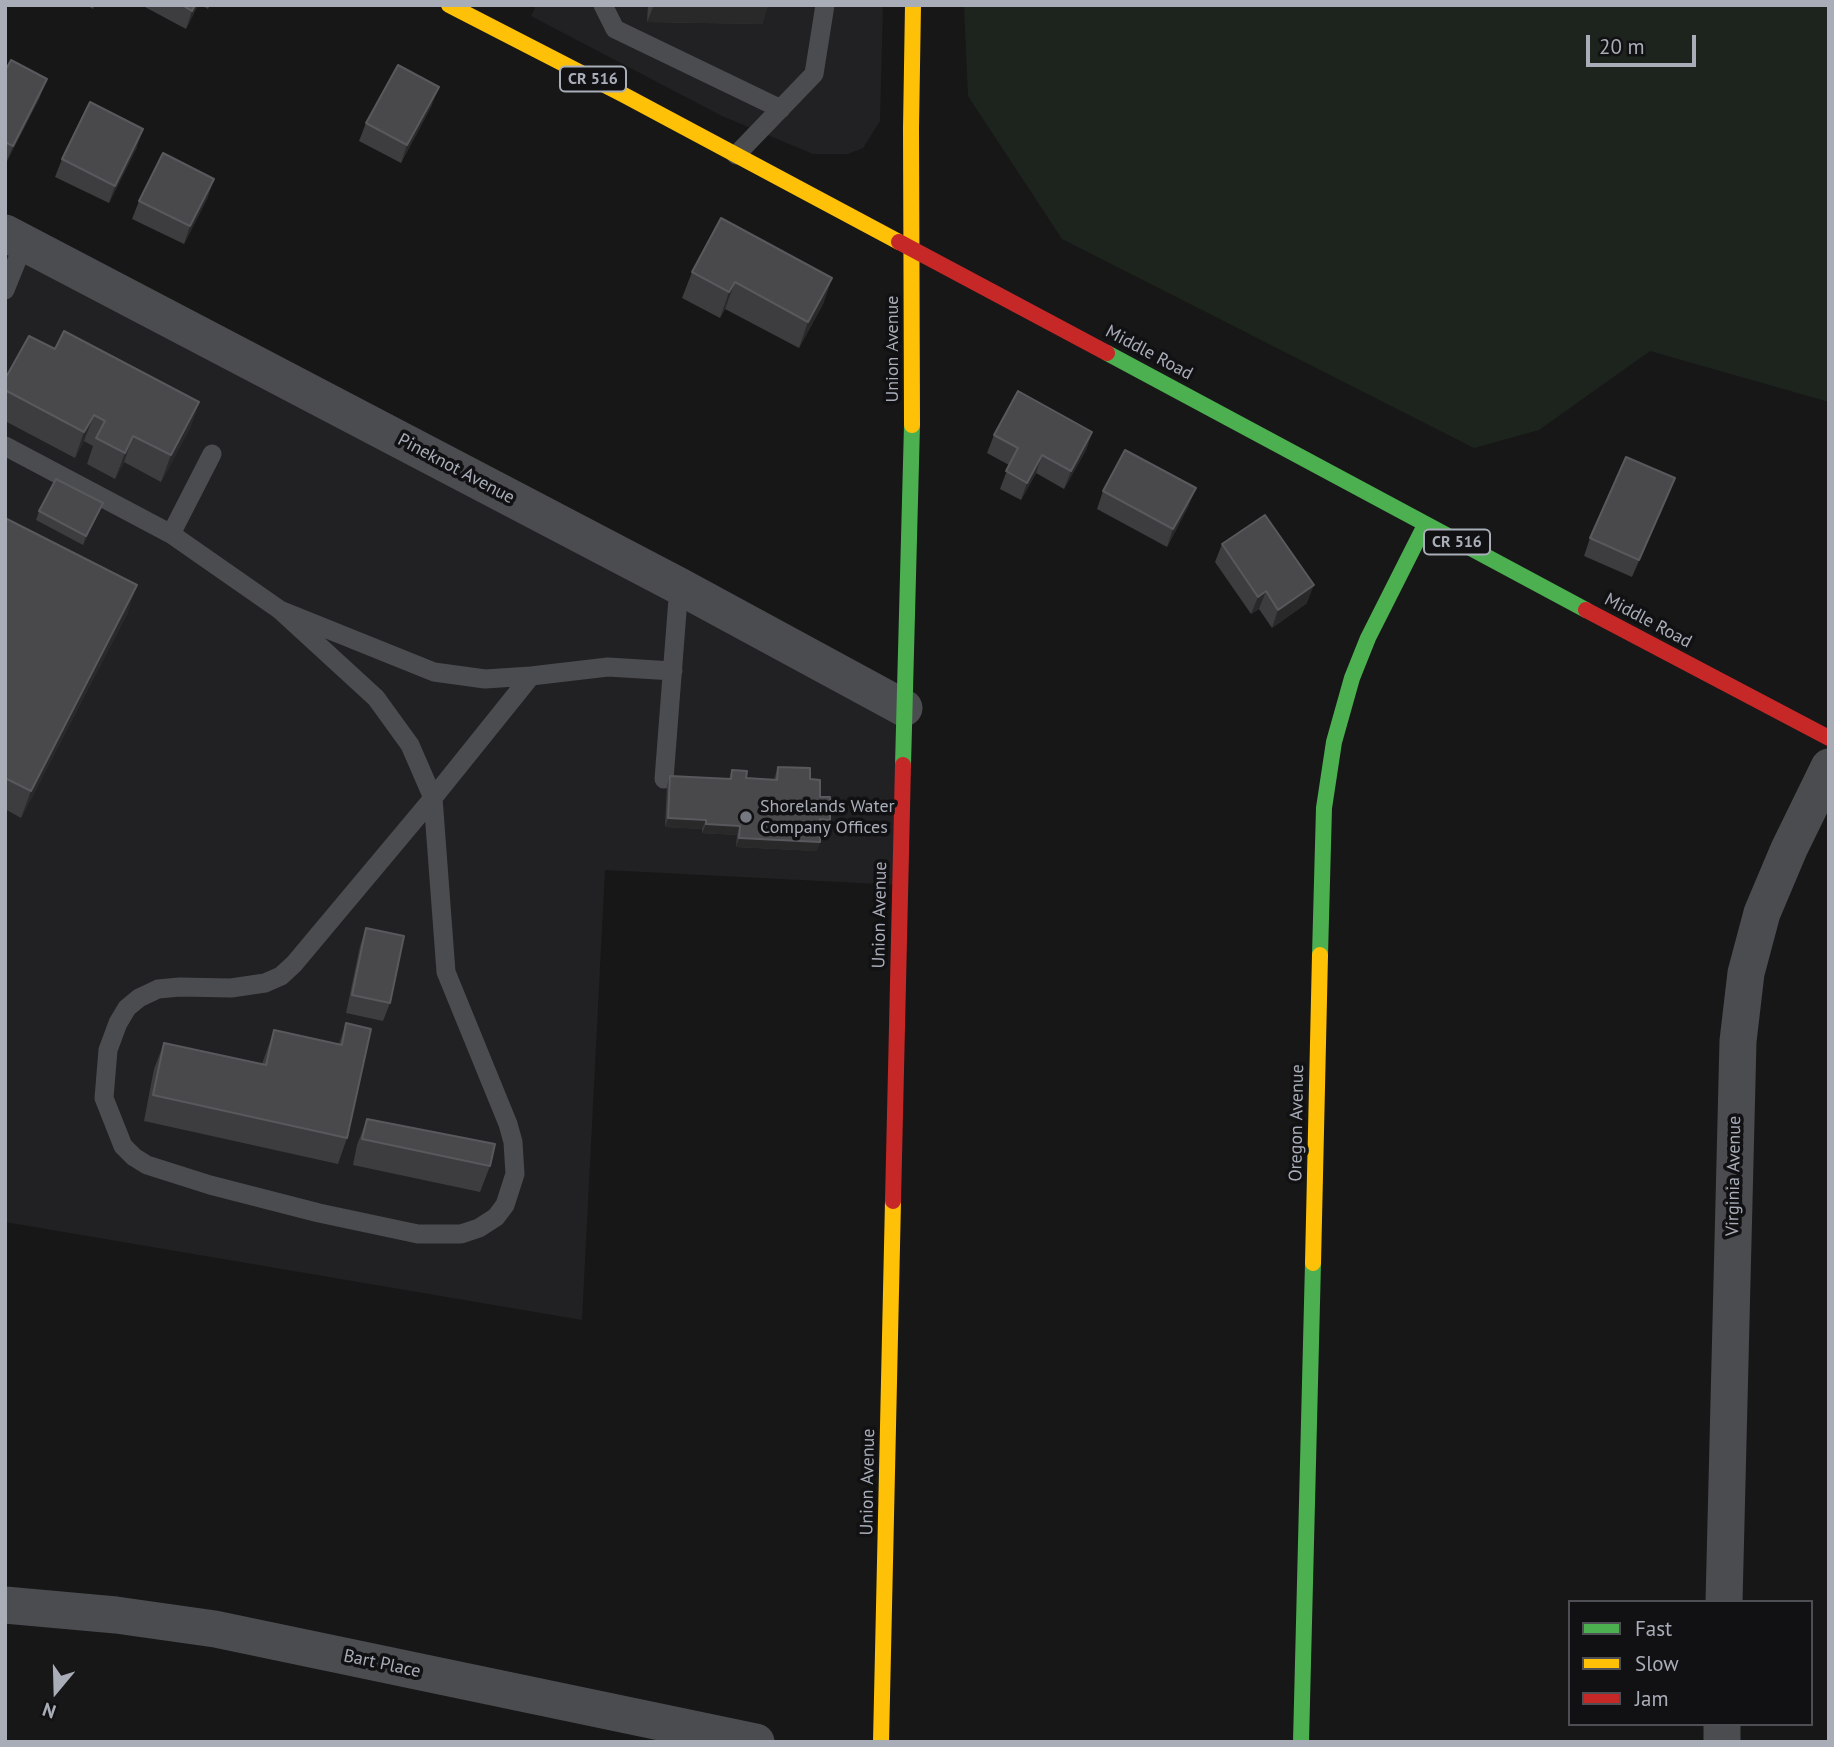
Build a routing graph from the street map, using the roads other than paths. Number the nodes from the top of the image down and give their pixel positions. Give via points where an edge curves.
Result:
1 (449, 5) edge
2 (603, 5) edge
3 (825, 5) edge
4 (914, 5) edge
5 (781, 109) junction
6 (736, 155) junction
7 (15, 238) edge
8 (912, 249) junction
9 (5, 290) edge
10 (5, 446) edge
11 (212, 454) dead end
12 (1424, 525) junction
13 (171, 534) junction
14 (679, 586) junction
15 (280, 610) junction
16 (673, 671) junction
17 (531, 676) junction
18 (904, 708) junction
19 (1829, 738) edge
20 (1829, 767) edge
21 (664, 779) dead end
22 (433, 798) junction
23 (1724, 1600) edge
24 (5, 1605) edge
25 (756, 1742) edge
26 (881, 1742) edge
27 (1301, 1742) edge

1 - 6 street, Middle Road / CR 516
2 - 5 lane via 615,29
3 - 5 lane via 814,75
4 - 8 street, Union Avenue
5 - 6 lane
6 - 8 street, Middle Road / CR 516
7 - 9 lane
7 - 14 street, Pineknot Avenue
8 - 12 street, Middle Road / CR 516
8 - 18 street, Union Avenue via 913,397
10 - 13 lane
11 - 13 lane
12 - 19 street, Middle Road / CR 516
12 - 27 street, Oregon Avenue via 1352,678 1334,742 1324,808
13 - 15 lane
14 - 16 lane
14 - 18 street, Pineknot Avenue
15 - 17 lane via 434,672 485,679
15 - 22 lane via 376,698 410,745
16 - 17 lane via 608,667
16 - 21 lane
17 - 22 lane
18 - 26 street, Union Avenue
20 - 23 street, Virginia Avenue via 1762,913 1744,987 1738,1041
22 - 22 lane via 281,976 231,988 158,989 127,1008 108,1050 104,1098 123,1146 134,1157 210,1185 418,1234 461,1234 496,1217 515,1174 513,1142 446,972
24 - 25 street, Bart Place via 215,1629

